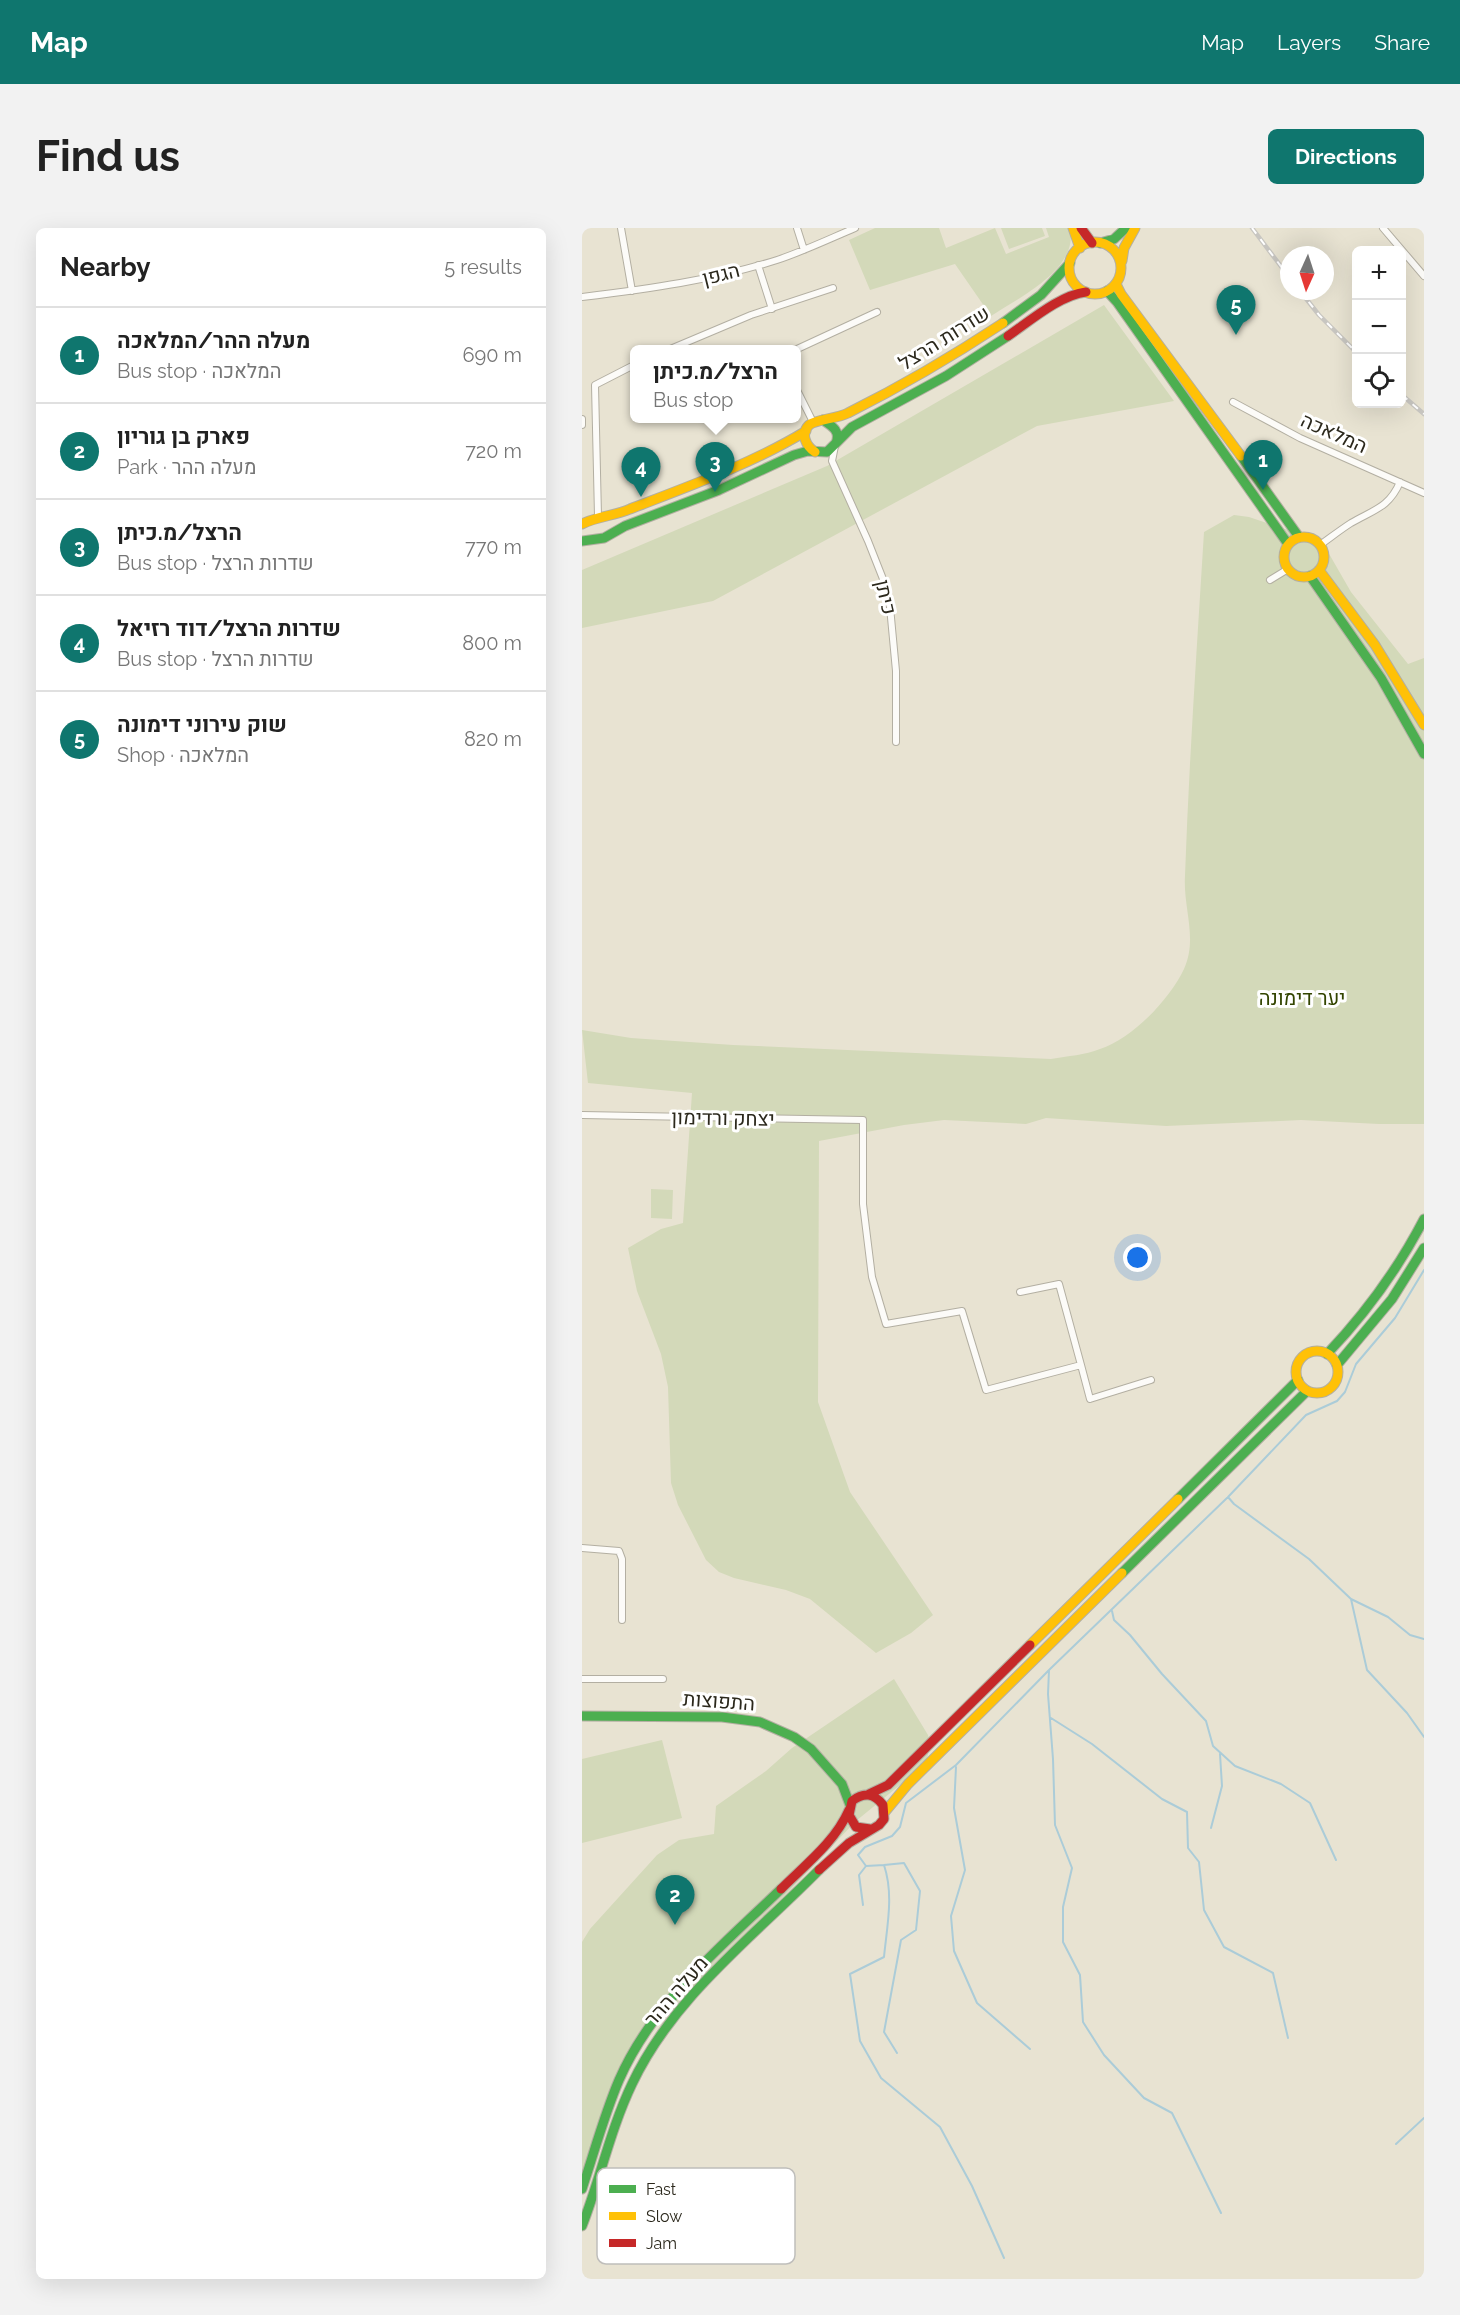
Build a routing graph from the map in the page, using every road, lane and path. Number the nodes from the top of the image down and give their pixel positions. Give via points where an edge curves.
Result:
1 (621, 228) edge
2 (797, 228) edge
3 (855, 228) edge
4 (1073, 228) edge
5 (1081, 228) edge
6 (1126, 228) edge
7 (1135, 228) edge
8 (1383, 228) edge
9 (1096, 243) junction
10 (1080, 248) junction
11 (804, 250) junction
12 (1070, 263) junction
13 (758, 265) junction
14 (1121, 267) junction
15 (1424, 276) edge
16 (1116, 284) junction
17 (833, 288) dead end
18 (632, 291) junction
19 (1107, 291) junction
20 (1086, 292) junction
21 (582, 297) edge
22 (772, 309) junction
23 (878, 312) dead end
24 (680, 345) edge
25 (801, 347) edge
26 (630, 367) edge
27 (801, 396) edge
28 (1233, 402) dead end
29 (582, 419) edge
30 (818, 421) junction
31 (582, 425) edge
32 (806, 430) junction
33 (836, 445) junction
34 (816, 453) junction
35 (832, 461) junction
36 (1400, 482) junction
37 (1424, 493) edge
38 (602, 516) junction
39 (584, 523) edge
40 (612, 534) junction
41 (1299, 537) junction
42 (596, 540) junction
43 (582, 541) edge
44 (1288, 544) junction
45 (1320, 545) junction
46 (1288, 569) junction
47 (1319, 570) junction
48 (1310, 576) junction
49 (1270, 580) dead end
50 (1424, 725) edge
51 (896, 742) dead end
52 (1424, 754) edge
53 (582, 1115) edge
54 (1424, 1220) edge
55 (1424, 1248) edge
56 (1020, 1292) dead end
57 (1326, 1354) junction
58 (1081, 1365) junction
59 (1337, 1365) junction
60 (1151, 1380) dead end
61 (1298, 1380) junction
62 (1307, 1391) junction
63 (582, 1548) edge
64 (622, 1620) dead end
65 (582, 1679) edge
66 (663, 1679) dead end
67 (582, 1716) edge
68 (835, 1775) junction
69 (867, 1794) junction
70 (849, 1808) junction
71 (884, 1813) junction
72 (870, 1829) junction
73 (603, 2168) edge
74 (597, 2184) edge
75 (582, 2189) edge
76 (582, 2226) edge

1 - 18 street
2 - 11 street
3 - 11 street, הגפן
4 - 10 main road
5 - 9 main road
6 - 9 main road via 1114,239
7 - 14 main road via 1124,248
8 - 15 street
9 - 10 main road
9 - 14 main road via 1115,251
10 - 12 main road
11 - 13 street, הגפן
12 - 20 main road via 1073,281
12 - 30 main road, שדרות הרצל via 1032,303 970,344 880,398 836,418
13 - 18 street, הגפן
13 - 22 street
14 - 16 main road
16 - 19 main road
16 - 41 main road
17 - 22 street
18 - 21 street, הגפן
19 - 20 main road
19 - 44 main road
20 - 33 main road, שדרות הרצל via 1064,299 946,376 852,427
22 - 24 street
23 - 25 street
26 - 38 street via 595,385
27 - 30 street
28 - 36 street, המלאכה via 1300,438
29 - 31 street
30 - 32 main road
30 - 33 main road via 835,428
32 - 34 main road via 805,441
32 - 38 main road via 713,476 623,512
33 - 34 main road via 827,452
33 - 35 street
34 - 35 street
34 - 40 main road via 794,455
35 - 51 street, כיתן via 868,541 890,607 896,670
36 - 37 street, המלאכה
36 - 45 street via 1384,506
38 - 39 main road
38 - 40 main road via 611,517 615,525
39 - 42 main road via 587,537
40 - 42 main road
41 - 44 main road
41 - 45 main road via 1313,539
42 - 43 main road
44 - 46 main road via 1284,559
45 - 47 main road via 1324,555
46 - 48 main road via 1298,576
46 - 49 street
47 - 48 main road
47 - 50 main road via 1375,645
48 - 52 main road via 1381,678
53 - 58 street, יצחק ורדימון via 863,1120 863,1204 872,1277 886,1324 962,1311 986,1390
54 - 57 main road via 1381,1291
55 - 59 main road via 1392,1299
56 - 58 street via 1059,1284
57 - 59 main road
57 - 61 main road via 1314,1352 1303,1357 1297,1368
58 - 60 street via 1090,1399
59 - 62 main road via 1336,1379 1328,1390
61 - 62 main road
61 - 69 main road via 888,1785
62 - 71 main road via 908,1784
63 - 64 street via 619,1551
65 - 66 street
67 - 68 main road, התפוצות via 749,1718 797,1738
68 - 69 main road, התפוצות
68 - 70 main road, התפוצות via 845,1790
69 - 70 main road via 855,1798
69 - 71 main road via 879,1799
70 - 72 main road via 853,1823
70 - 75 main road, מעלה ההר via 830,1841 692,1975 647,2030 619,2080
71 - 72 main road via 880,1823
72 - 73 main road, מעלה ההר via 842,1848 677,2012 632,2085
74 - 76 main road, מעלה ההר

